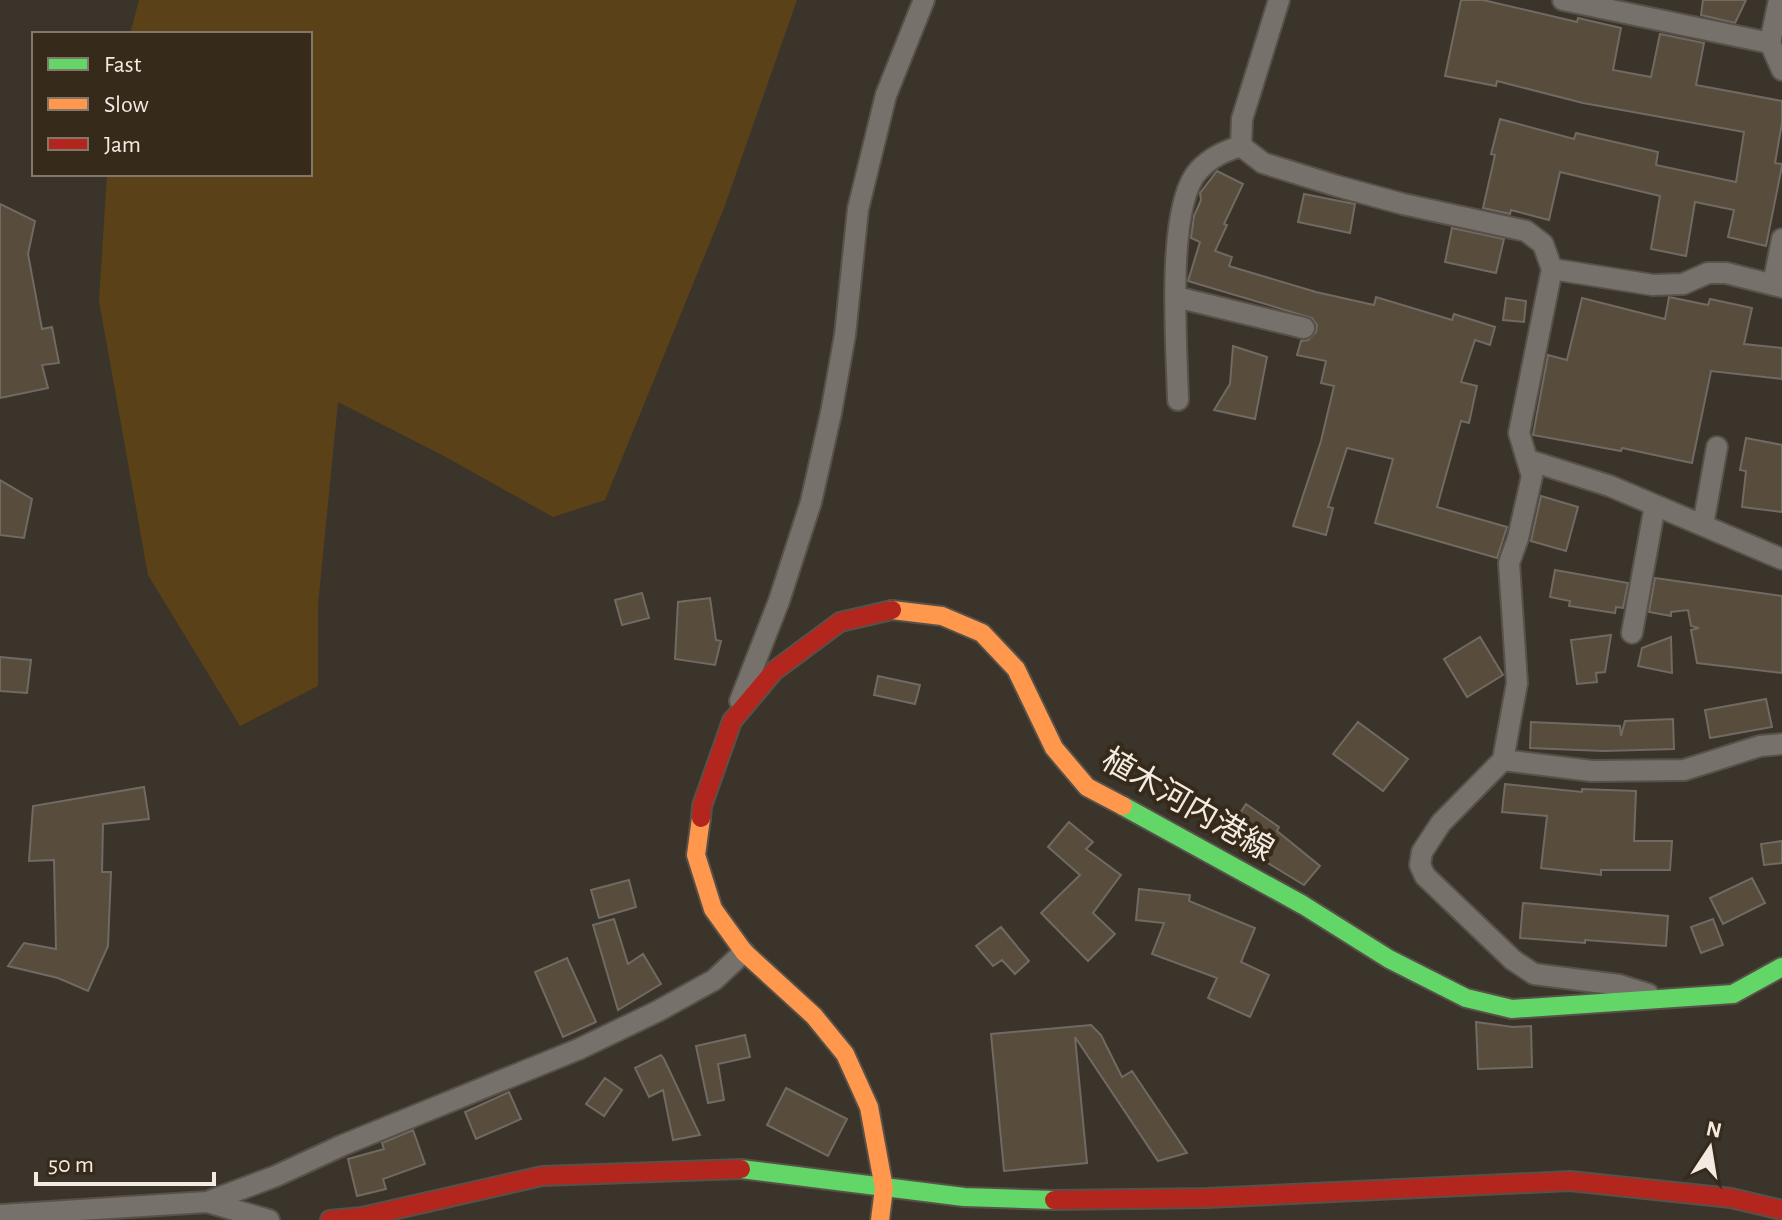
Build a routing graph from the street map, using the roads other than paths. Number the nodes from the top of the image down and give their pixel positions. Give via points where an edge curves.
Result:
1 (924, 0) edge
2 (1279, 0) edge
3 (1563, 0) edge
4 (1779, 0) edge
5 (1770, 43) junction
6 (1782, 70) edge
7 (1241, 146) junction
8 (1782, 239) edge
9 (1552, 269) junction
10 (1778, 286) edge
11 (1176, 297) junction
12 (1304, 328) dead end
13 (1178, 400) dead end
14 (1717, 447) dead end
15 (1528, 460) junction
16 (1655, 505) junction
17 (1703, 525) junction
18 (1782, 559) edge
19 (1632, 633) dead end
20 (732, 721) junction
21 (1782, 744) edge
22 (1503, 760) junction
23 (744, 952) junction
24 (1782, 967) edge
25 (1664, 1000) junction
26 (884, 1188) junction
27 (207, 1202) junction
28 (4, 1210) edge
29 (1782, 1210) edge
30 (269, 1220) edge
31 (330, 1220) edge
32 (880, 1220) edge

1 - 20 street via 886,95 858,209 845,335 811,502
2 - 7 street via 1242,119
3 - 5 street
4 - 5 street
5 - 6 street
7 - 9 street via 1263,163 1337,186 1526,231 1543,244
7 - 11 street via 1218,153 1196,172 1186,194
8 - 10 street
9 - 10 street via 1653,285 1726,273
9 - 15 street via 1519,433
11 - 12 street
11 - 13 street
14 - 17 street
15 - 16 street
15 - 22 street via 1532,476 1509,563 1517,683
16 - 17 street
16 - 19 street
17 - 18 street
20 - 23 main road, 植木河内港線 via 702,806 696,855 713,909
20 - 25 main road, 植木河内港線 via 774,671 840,622 891,610 942,616 982,633 1016,669 1054,748 1087,787 1303,905 1389,959 1466,998 1512,1009
21 - 22 street via 1684,770 1592,771
22 - 25 street via 1428,842 1420,865 1425,876 1534,974 1619,985
23 - 26 main road, 植木河内港線 via 814,1016 845,1054 869,1107
23 - 27 street via 714,980 579,1049
24 - 25 main road, 植木河内港線 via 1733,994
26 - 29 main road via 1047,1200 1570,1181 1731,1198
26 - 31 main road via 735,1168 542,1176
26 - 32 main road, 植木河内港線
27 - 28 street
27 - 30 street

